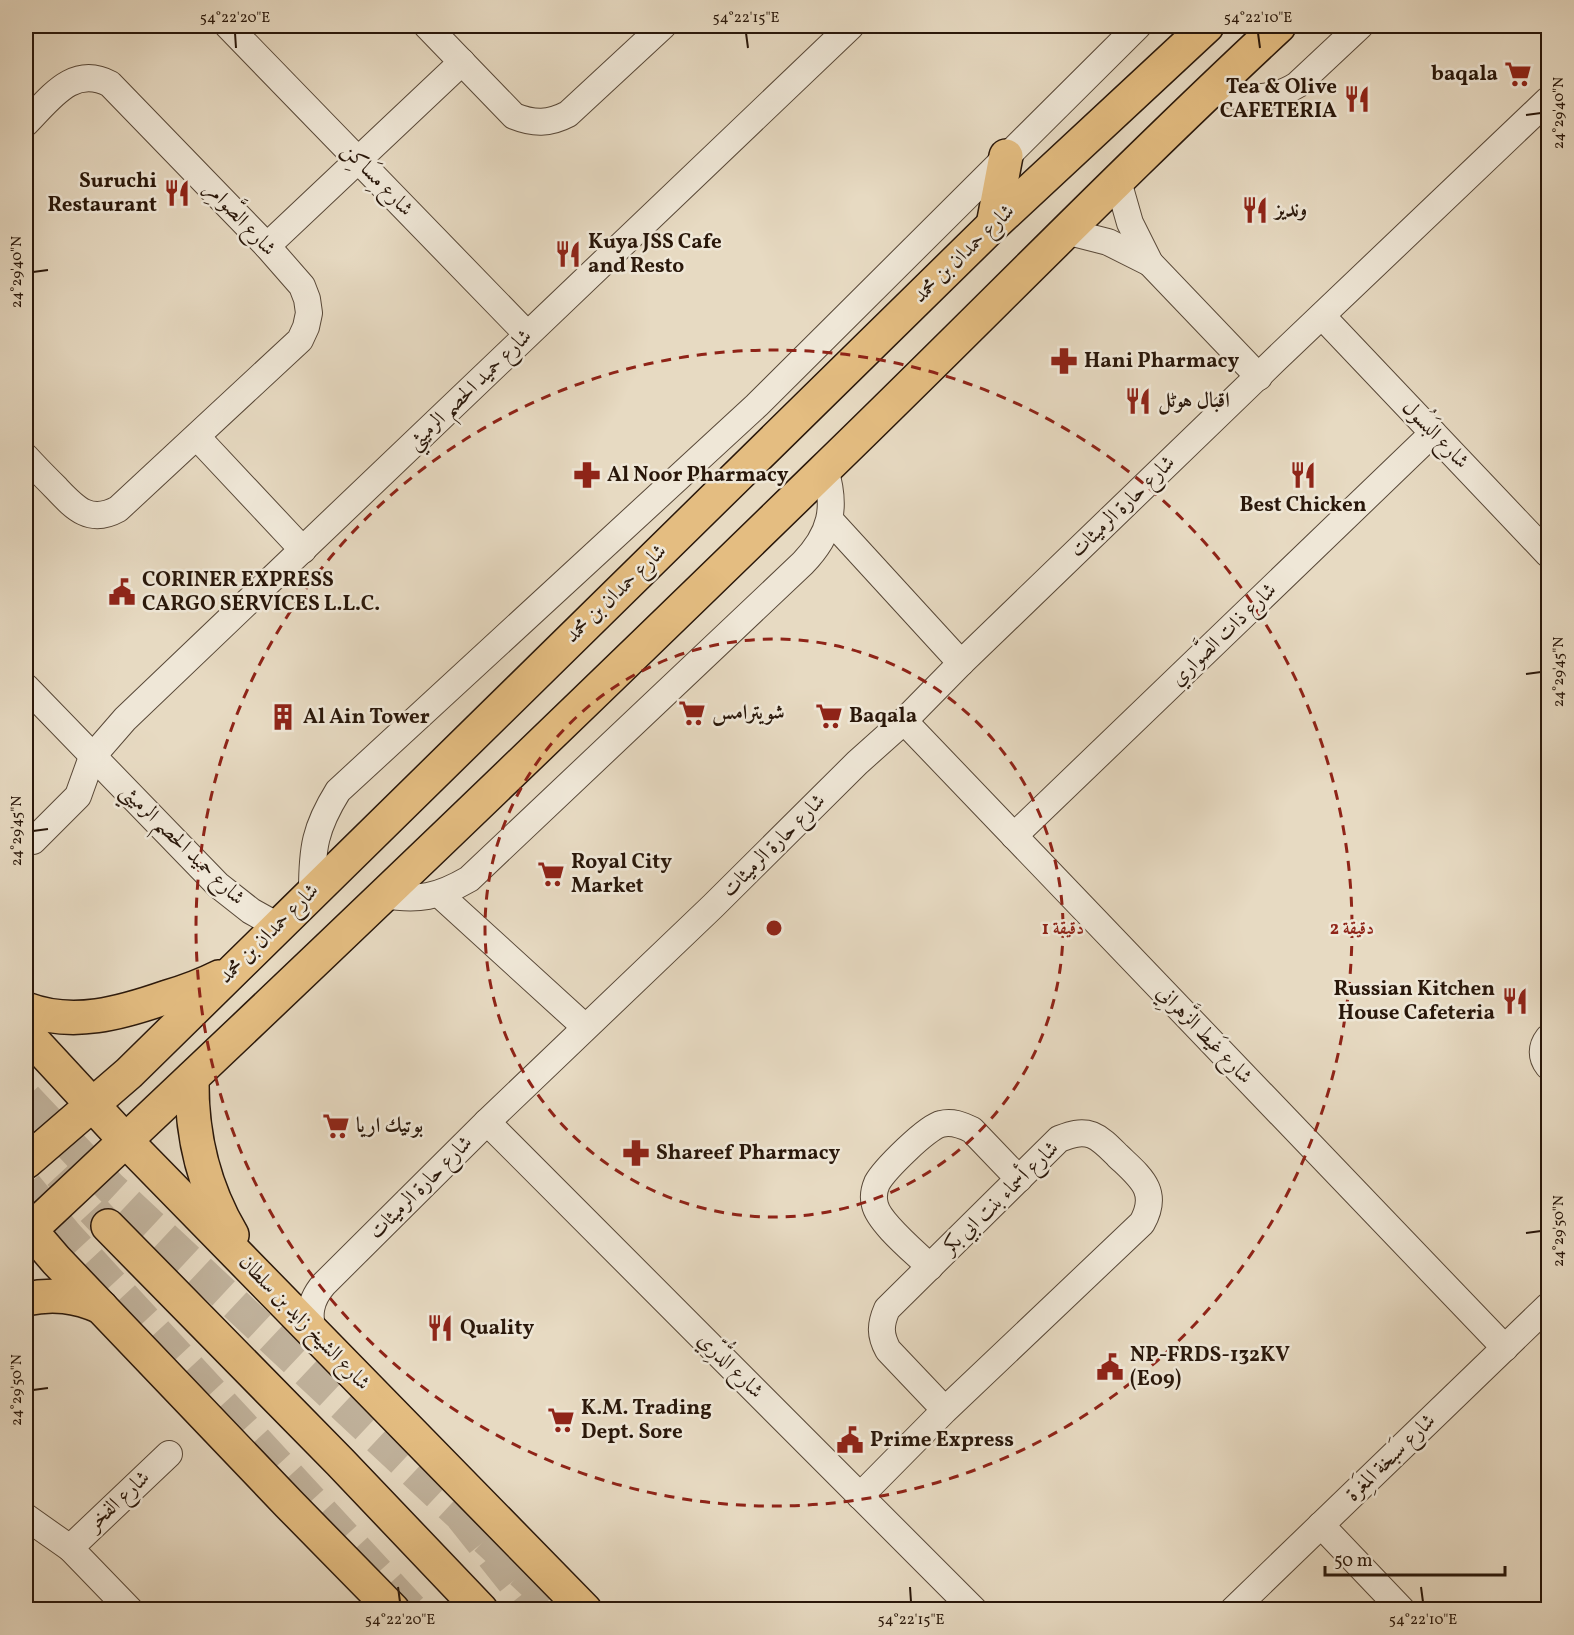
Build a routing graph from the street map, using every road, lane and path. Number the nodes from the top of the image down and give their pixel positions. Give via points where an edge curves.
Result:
1 (228, 26) edge
2 (427, 26) edge
3 (663, 26) edge
4 (851, 26) edge
5 (1138, 26) edge
6 (1207, 26) edge
7 (1279, 26) edge
8 (1360, 26) edge
9 (462, 62) junction
10 (1207, 92) junction
11 (1548, 100) edge
12 (26, 123) edge
13 (1006, 156) junction
14 (358, 160) junction
15 (1118, 181) junction
16 (993, 225) junction
17 (1065, 231) junction
18 (267, 246) junction
19 (1150, 262) junction
20 (1322, 316) junction
21 (527, 334) junction
22 (1259, 377) junction
23 (1434, 433) junction
24 (197, 437) junction
25 (29, 469) edge
26 (825, 469) junction
27 (830, 520) junction
28 (303, 550) junction
29 (1548, 554) edge
30 (961, 663) junction
31 (26, 687) edge
32 (904, 721) junction
33 (92, 757) junction
34 (1014, 836) junction
35 (33, 841) dead end
36 (312, 891) junction
37 (439, 894) junction
38 (383, 895) junction
39 (278, 926) junction
40 (243, 962) junction
41 (26, 1009) edge
42 (585, 1028) junction
43 (26, 1034) edge
44 (1548, 1038) edge
45 (1548, 1066) edge
46 (192, 1078) junction
47 (93, 1105) junction
48 (487, 1122) junction
49 (125, 1140) junction
50 (27, 1158) edge
51 (86, 1177) junction
52 (1019, 1179) junction
53 (108, 1226) tunnel mouth
54 (27, 1230) edge
55 (930, 1267) junction
56 (264, 1281) junction
57 (26, 1299) edge
58 (101, 1306) junction
59 (1548, 1306) edge
60 (315, 1336) junction
61 (1505, 1348) junction
62 (945, 1410) junction
63 (169, 1454) dead end
64 (860, 1496) junction
65 (26, 1517) edge
66 (1321, 1525) junction
67 (70, 1548) junction
68 (130, 1610) edge
69 (393, 1610) edge
70 (481, 1610) edge
71 (585, 1610) edge
72 (974, 1610) edge
73 (1233, 1610) edge
74 (1402, 1610) edge

1 - 14 street, شارع مِسَاكِن
2 - 9 street
3 - 9 street via 568,114 555,121 534,122 514,116
4 - 21 street, شارع حميد الحصم الرميثي
5 - 13 street
6 - 16 main road, شارع حمدان بن محمد
7 - 10 main road
8 - 10 street via 1285,93 1258,99
9 - 14 street
10 - 15 main road
11 - 20 street, شارع حارة الرميثات
12 - 18 street, شارع الصَّوامِر via 66,85 84,78 102,80
13 - 16 main road
13 - 36 street via 757,405 338,791 315,839
14 - 18 street
14 - 21 street, شارع مِسَاكِن
15 - 17 main road
15 - 19 street via 1130,223
16 - 36 main road, شارع حمدان بن محمد
17 - 19 street via 1108,242
17 - 26 main road
18 - 24 street, شارع الصَّوامِر via 302,286 308,299 306,327 294,345
19 - 22 street
20 - 22 street, شارع حارة الرميثات
20 - 23 street, شارع البَسُول
21 - 28 street, شارع حميد الحصم الرميثي
22 - 30 street, شارع حارة الرميثات
23 - 29 street, شارع البَسُول
23 - 34 street, شارع ذات الصَّواري
24 - 25 street, شارع الصَّوامِر via 118,509 102,515 75,508
24 - 28 street
26 - 27 street via 832,503
26 - 38 main road
27 - 30 street
27 - 37 street via 824,536 803,563 469,879
28 - 33 street, شارع حميد الحصم الرميثي via 125,719
30 - 32 street, شارع حارة الرميثات
31 - 33 street, شارع حميد الحصم الرميثي
32 - 34 street, شارع غَيط الزَّهرانِي
32 - 42 street, شارع حارة الرميثات
33 - 35 street, شارع حميد الحصم الرميثي via 78,796
33 - 39 street, شارع حميد الحصم الرميثي via 218,885
34 - 61 street, شارع غَيط الزَّهرانِي
36 - 39 main road, شارع حمدان بن محمد
37 - 38 street via 405,899
37 - 42 street
38 - 46 main road
39 - 40 main road, شارع حمدان بن محمد
40 - 41 main road via 216,979 177,994 96,1017 55,1016
40 - 47 main road, شارع حمدان بن محمد
42 - 48 street, شارع حارة الرميثات
43 - 47 main road, شارع الشيخ زايد بن سلطان
44 - 45 street via 1542,1051
46 - 49 main road
46 - 56 main road via 193,1123 206,1182 221,1217
47 - 49 main road, شارع الشيخ زايد بن سلطان
47 - 50 main road, شارع حمدان بن محمد
48 - 60 street, شارع حارة الرميثات via 316,1292 310,1314
48 - 64 street, شارع الدُّرِّي
49 - 51 main road
49 - 56 main road, شارع الشيخ زايد بن سلطان
50 - 51 main road via 59,1180
51 - 54 main road
52 - 55 street, شارع أسماء بنت ابي بكر
52 - 55 street via 972,1130 962,1125 941,1124 915,1143 879,1180 873,1198 879,1216
52 - 62 street, شارع أسماء بنت ابي بكر via 1059,1139 1081,1133 1091,1135 1144,1183 1149,1192 1148,1214 1135,1231
53 - 70 main road
54 - 58 main road
55 - 62 street, شارع أسماء بنت ابي بكر via 887,1309 881,1330 888,1350
56 - 60 main road, شارع الشيخ زايد بن سلطان
57 - 58 main road via 63,1295
58 - 69 main road
59 - 61 street, شارع سَبخة المِغَرة
60 - 71 main road, شارع الشيخ زايد بن سلطان
61 - 66 street, شارع سَبخة المِغَرة
62 - 64 street, شارع أسماء بنت ابي بكر
63 - 67 street, شارع الفخر
64 - 72 street, شارع الدُّرِّي
65 - 67 street, شارع الفخر
66 - 73 street, شارع سَبخة المِغَرة
66 - 74 street
67 - 68 street, شارع الفخر

